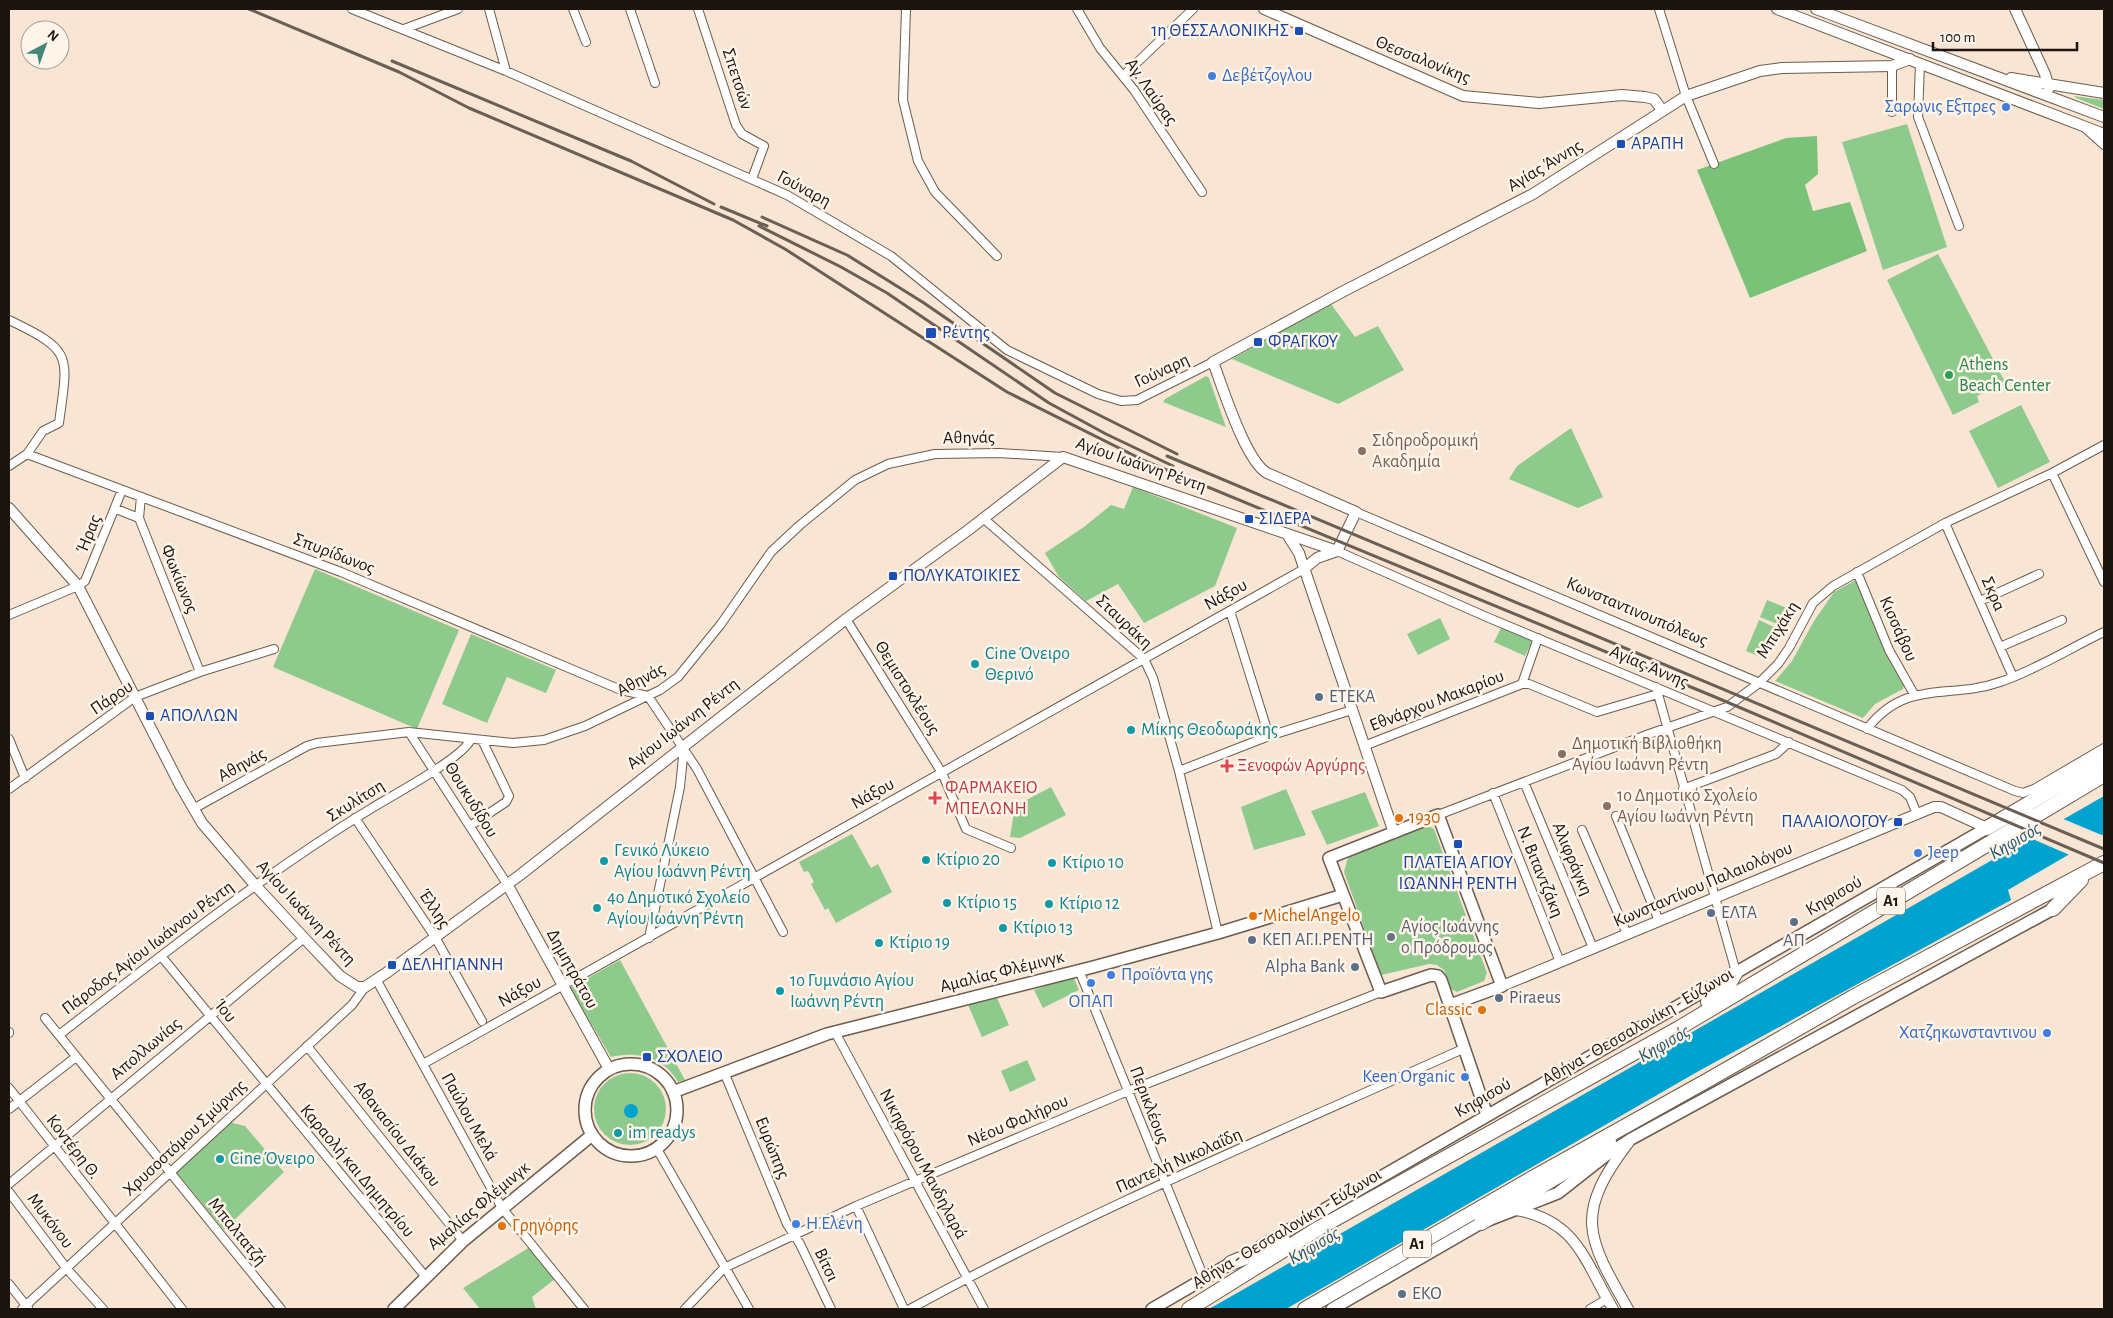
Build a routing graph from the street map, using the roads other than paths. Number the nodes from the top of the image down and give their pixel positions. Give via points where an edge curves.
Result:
1 (352, 9) edge
2 (458, 9) edge
3 (489, 9) edge
4 (573, 9) edge
5 (630, 9) edge
6 (698, 9) edge
7 (906, 9) edge
8 (1077, 9) edge
9 (1192, 9) edge
10 (1264, 9) edge
11 (1660, 9) edge
12 (1777, 9) edge
13 (1816, 9) edge
14 (2016, 9) edge
15 (404, 29) junction
16 (586, 42) dead end
17 (1914, 46) junction
18 (1910, 59) junction
19 (1920, 63) junction
20 (1892, 66) junction
21 (506, 71) junction
22 (1990, 75) junction
23 (1123, 76) junction
24 (654, 83) dead end
25 (2048, 83) junction
26 (2104, 92) edge
27 (2047, 95) junction
28 (1686, 96) junction
29 (2042, 109) junction
30 (1662, 110) junction
31 (1892, 112) dead end
32 (2104, 117) edge
33 (2082, 125) junction
34 (2104, 134) edge
35 (2104, 145) edge
36 (1714, 164) dead end
37 (752, 179) junction
38 (1202, 192) dead end
39 (1959, 226) dead end
40 (997, 256) dead end
41 (9, 320) edge
42 (1214, 362) junction
43 (2104, 445) edge
44 (27, 454) junction
45 (1062, 457) junction
46 (9, 466) edge
47 (2052, 473) junction
48 (122, 490) junction
49 (141, 497) junction
50 (9, 508) edge
51 (116, 509) junction
52 (1356, 512) junction
53 (139, 518) junction
54 (983, 518) junction
55 (1944, 523) junction
56 (1286, 533) junction
57 (1317, 544) junction
58 (1337, 550) junction
59 (1299, 553) junction
60 (1304, 569) junction
61 (1857, 572) junction
62 (2039, 574) dead end
63 (2104, 582) edge
64 (78, 586) junction
65 (1980, 601) junction
66 (1230, 611) junction
67 (9, 615) edge
68 (846, 619) junction
69 (2062, 620) dead end
70 (2104, 632) edge
71 (1538, 638) junction
72 (2000, 647) junction
73 (274, 649) dead end
74 (1144, 659) junction
75 (200, 672) junction
76 (2013, 677) junction
77 (1759, 683) junction
78 (1522, 684) junction
79 (1657, 691) junction
80 (648, 696) junction
81 (1915, 696) junction
82 (134, 697) junction
83 (1352, 710) junction
84 (1716, 712) junction
85 (1668, 728) junction
86 (1867, 728) junction
87 (410, 732) junction
88 (1269, 736) junction
89 (9, 739) edge
90 (471, 739) junction
91 (482, 740) junction
92 (1789, 742) junction
93 (684, 746) junction
94 (1364, 746) junction
95 (2104, 748) edge
96 (2104, 759) edge
97 (435, 770) junction
98 (1179, 771) junction
99 (942, 773) junction
100 (2104, 775) edge
101 (25, 778) junction
102 (1524, 782) junction
103 (9, 789) edge
104 (1683, 789) junction
105 (1493, 793) junction
106 (193, 810) junction
107 (1916, 814) junction
108 (1438, 815) junction
109 (1616, 816) dead end
110 (355, 818) junction
111 (470, 826) junction
112 (1987, 828) junction
113 (1582, 830) dead end
114 (1394, 833) junction
115 (1011, 848) dead end
116 (2104, 864) edge
117 (2091, 871) junction
118 (755, 879) junction
119 (507, 884) junction
120 (255, 886) junction
121 (1343, 894) junction
122 (1714, 898) junction
123 (2053, 909) joint
124 (1659, 921) junction
125 (783, 932) dead end
126 (1218, 933) junction
127 (1627, 934) junction
128 (435, 937) junction
129 (304, 938) junction
130 (649, 938) junction
131 (1593, 948) junction
132 (161, 956) junction
133 (1560, 962) junction
134 (1079, 970) junction
135 (1736, 972) junction
136 (376, 979) junction
137 (563, 986) junction
138 (1502, 986) junction
139 (366, 987) junction
140 (1381, 992) junction
141 (1450, 1005) junction
142 (209, 1015) junction
143 (45, 1018) dead end
144 (482, 1021) dead end
145 (1678, 1028) junction
146 (835, 1032) junction
147 (59, 1035) junction
148 (307, 1046) junction
149 (1465, 1048) junction
150 (76, 1057) junction
151 (423, 1064) junction
152 (609, 1069) junction
153 (724, 1072) junction
154 (266, 1084) junction
155 (9, 1088) edge
156 (1128, 1091) junction
157 (673, 1092) junction
158 (110, 1100) junction
159 (19, 1101) junction
160 (9, 1109) edge
161 (1487, 1115) junction
162 (1639, 1117) junction
163 (592, 1135) junction
164 (1631, 1139) junction
165 (54, 1146) junction
166 (657, 1149) junction
167 (170, 1174) junction
168 (915, 1180) junction
169 (1164, 1183) junction
170 (9, 1184) edge
171 (9, 1192) edge
172 (856, 1206) junction
173 (502, 1208) junction
174 (1516, 1210) junction
175 (1481, 1223) junction
176 (114, 1224) junction
177 (1320, 1228) junction
178 (793, 1235) junction
179 (463, 1241) junction
180 (1231, 1263) junction
181 (724, 1268) junction
182 (66, 1269) junction
183 (426, 1276) junction
184 (967, 1278) junction
185 (1204, 1278) junction
186 (9, 1284) edge
187 (1607, 1299) junction
188 (26, 1308) edge
189 (103, 1309) edge
190 (182, 1309) edge
191 (281, 1309) edge
192 (394, 1309) edge
193 (584, 1309) edge
194 (685, 1309) edge
195 (750, 1309) edge
196 (831, 1309) edge
197 (904, 1309) edge
198 (910, 1309) edge
199 (984, 1309) edge
200 (1152, 1309) edge
201 (1189, 1309) edge
202 (1305, 1309) edge
203 (1332, 1309) edge
204 (1590, 1309) edge
205 (1613, 1309) edge
206 (1628, 1309) edge

1 - 15 street, Γούναρη
2 - 15 street
3 - 21 street
4 - 16 street
5 - 24 street
6 - 37 street, Σπετσών via 736,126 742,134 764,146
7 - 40 street via 903,100 918,161 935,192
8 - 23 street, Αγ. Λαύρας via 1100,48
9 - 23 street
10 - 30 street, Θεσσαλονίκης via 1463,96 1539,103 1622,95 1654,100
11 - 28 street
12 - 18 street
13 - 17 street
14 - 25 street
15 - 21 street, Γούναρη
17 - 18 street
17 - 22 street
18 - 19 street
18 - 20 street, Αγίας Άννης
19 - 29 street
19 - 39 street via 1918,118
20 - 28 street, Αγίας Άννης via 1760,71
20 - 31 street
21 - 37 street, Γούναρη
22 - 25 street
22 - 27 street
23 - 38 street, Αγ. Λαύρας
25 - 26 street
25 - 27 street
27 - 29 street
27 - 32 street
28 - 30 street, Αγίας Άννης
28 - 36 street
29 - 33 street
30 - 42 street, Αγίας Άννης via 1533,194
33 - 34 street
33 - 35 street
37 - 42 street, Γούναρη via 799,201 891,256 1007,350 1098,394 1121,402 1137,400
41 - 44 street via 46,338 59,352 65,366 59,423 43,431
42 - 52 street, Κωνσταντινουπόλεως via 1256,465 1267,473
43 - 47 street, Μπιχάκη
44 - 46 street
44 - 48 street, Σπυρίδωνος
45 - 54 street, Αγίου Ιωάννη Ρέντη
45 - 56 street, Αγίου Ιωάννη Ρέντη
45 - 80 street, Αθηνάς via 999,453 935,454 888,464 856,480 771,552 698,654 672,682
47 - 55 street, Μπιχάκη
47 - 63 street
48 - 49 street, Σπυρίδωνος
48 - 51 street, Ήρας
49 - 53 street, Φωκίωνος
49 - 80 street, Σπυρίδωνος via 341,572 621,690
50 - 64 street, Αγίου Ιωάννη Ρέντη
51 - 53 street
51 - 64 street, Ήρας via 89,573
52 - 58 street
52 - 77 street, Κωνσταντινουπόλεως
53 - 75 street, Φωκίωνος
54 - 68 street, Αγίου Ιωάννη Ρέντη
54 - 74 street, Σταυράκη
55 - 61 street, Μπιχάκη
55 - 65 street, Σκρα
56 - 57 street, Αγίας Άννης
56 - 59 street
57 - 58 street, Αγίας Άννης
57 - 59 street
58 - 60 street, Νάξου via 1317,558
58 - 71 street, Αγίας Άννης
59 - 60 street
60 - 66 street, Νάξου
60 - 83 street
61 - 77 street, Μπιχάκη via 1813,603 1789,648
61 - 81 street, Κισσάβου via 1889,650
62 - 65 street
64 - 67 street
64 - 82 street, Αγίου Ιωάννη Ρέντη
65 - 72 street, Σκρα
66 - 74 street, Νάξου
66 - 88 street
68 - 93 street, Αγίου Ιωάννη Ρέντη
68 - 99 street, Θεμιστοκλέους
69 - 72 street
70 - 76 street
71 - 78 street, Εθνάρχου Μακαρίου
71 - 79 street, Αγίας Άννης
72 - 76 street, Σκρα
73 - 75 street, Πάρου
74 - 98 street, Σταυράκη via 1153,678
74 - 99 street, Νάξου
75 - 82 street, Πάρου
76 - 81 street via 1991,685
77 - 84 street, Μπιχάκη
77 - 86 street, Κωνσταντινουπόλεως
78 - 79 street, Εθνάρχου Μακαρίου via 1596,712
78 - 94 street, Εθνάρχου Μακαρίου
79 - 84 street, Αγίας Άννης
79 - 85 street
80 - 91 street, Αθηνάς via 586,726 544,740 513,743
80 - 93 street
81 - 86 street via 1888,706
82 - 101 street, Πάρου
82 - 106 street, Αγίου Ιωάννη Ρέντη
83 - 88 street
83 - 94 street
84 - 85 street, Μπιχάκη
84 - 92 street, Αγίας Άννης
85 - 102 street, Μπιχάκη
85 - 104 street
86 - 95 street, Κωνσταντινουπόλεως via 2020,792 2034,789
87 - 90 street, Αθηνάς
87 - 97 street, Θουκυδίδου
87 - 106 street, Αθηνάς via 307,746
88 - 98 street
89 - 101 street
90 - 91 street, Αθηνάς
90 - 97 street, Σκυλίτση via 464,750
91 - 111 street via 510,796
92 - 104 street via 1776,754
92 - 107 street, Αγίας Άννης via 1902,790 1910,797
93 - 118 street
93 - 119 street, Αγίου Ιωάννη Ρέντη
93 - 130 street via 680,788
94 - 114 street
96 - 112 highway
97 - 110 street, Σκυλίτση
97 - 111 street, Θουκυδίδου
98 - 126 street, Σταυράκη
99 - 115 street, Θεμιστοκλέους via 966,829
99 - 118 street, Νάξου
100 - 145 highway, Αθήνα - Θεσσαλονίκη - Εύζωνοι / Α1
101 - 103 street, Πάρου
102 - 105 street, Μπιχάκη
102 - 131 street, Αλιφράγκη
104 - 122 street
105 - 108 street, Μπιχάκη
105 - 133 street, Ν. Βιταντζάκη
106 - 120 street, Αγίου Ιωάννη Ρέντη
107 - 112 street via 1941,807
107 - 122 street, Κωνσταντίνου Παλαιολόγου
108 - 114 main road
108 - 138 main road
109 - 124 street
110 - 120 street, Σκυλίτση
110 - 128 street, Έλλης
111 - 119 street, Θουκυδίδου
112 - 135 main road, Κηφισού
113 - 127 street
114 - 121 main road via 1329,858
116 - 117 highway, Α1
117 - 123 highway
117 - 162 highway, Α1 via 1853,996
118 - 125 street
118 - 130 street, Νάξου
119 - 128 street, Αγίου Ιωάννη Ρέντη
119 - 137 street, Δημητράτου
120 - 129 street, Αγίου Ιωάννη Ρέντη
120 - 132 street, Πάροδος Αγίου Ιωάννου Ρέντη
121 - 126 main road, Αμαλίας Φλέμινγκ
121 - 140 main road
122 - 124 street, Κωνσταντίνου Παλαιολόγου
122 - 135 street
123 - 164 main road
124 - 127 street, Κωνσταντίνου Παλαιολόγου
126 - 134 main road, Αμαλίας Φλέμινγκ
127 - 131 street, Κωνσταντίνου Παλαιολόγου
128 - 136 street, Αγίου Ιωάννη Ρέντη
128 - 144 street, Έλλης
129 - 139 street, Αγίου Ιωάννη Ρέντη via 340,976 358,987
129 - 142 street, Απολλωνίας
130 - 137 street, Νάξου
131 - 133 street, Κωνσταντίνου Παλαιολόγου
132 - 142 street, Ίου
132 - 147 street, Πάροδος Αγίου Ιωάννου Ρέντη
133 - 138 street, Κωνσταντίνου Παλαιολόγου
134 - 146 main road, Αμαλίας Φλέμινγκ
134 - 156 street, Περικλέους
135 - 145 highway via 1729,984
135 - 161 main road, Κηφισού
136 - 139 street, Αγίου Ιωάννη Ρέντη
136 - 151 street, Παύλου Μελά
137 - 151 street, Νάξου
137 - 152 street, Δημητράτου
138 - 141 main road
139 - 148 street, Χρυσοστόμου Σμύρνης via 352,1005
140 - 141 main road via 1434,975 1441,980
140 - 156 street, Νέου Φαλήρου
141 - 149 main road
142 - 154 street, Ίου
142 - 158 street, Απολλωνίας
143 - 147 street, Μπαλτατζή
145 - 177 highway, Αθήνα - Θεσσαλονίκη - Εύζωνοι / Α1
146 - 153 main road, Αμαλίας Φλέμινγκ
146 - 168 street, Νικηφόρου Μανδηλαρά
147 - 150 street, Μπαλτατζή
148 - 154 street, Χρυσοστόμου Σμύρνης
148 - 179 street, Αθανασίου Διάκου
149 - 161 main road
149 - 169 street, Παντελή Νικολαΐδη
150 - 158 street, Μπαλτατζή
150 - 159 street
151 - 173 street, Παύλου Μελά
152 - 157 main road via 625,1064 642,1065 658,1072
152 - 163 main road via 596,1079 586,1098 586,1118
153 - 157 main road, Αμαλίας Φλέμινγκ
153 - 178 street, Ευρώπης
154 - 167 street, Χρυσοστόμου Σμύρνης
154 - 183 street, Καραολή και Δημητρίου
155 - 159 street, Κοντέρη Θ.
156 - 168 street, Νέου Φαλήρου
156 - 169 street, Περικλέους
157 - 166 main road via 676,1119 669,1136
158 - 165 street, Απολλωνίας
158 - 167 street, Μπαλτατζή
159 - 160 street
159 - 165 street, Κοντέρη Θ.
161 - 180 main road, Κηφισού
162 - 175 highway via 1591,1156
162 - 202 highway, Α1
163 - 166 main road via 607,1150 617,1154 638,1156
163 - 173 main road, Αμαλίας Φλέμινγκ
164 - 174 main road via 1558,1193
164 - 206 street via 1599,1186 1592,1221 1597,1252
165 - 170 street, Απολλωνίας
165 - 176 street, Κοντέρη Θ.
166 - 181 street
167 - 176 street, Χρυσοστόμου Σμύρνης
167 - 191 street, Μπαλτατζή
168 - 172 street, Νέου Φαλήρου
168 - 184 street, Νικηφόρου Μανδηλαρά
169 - 184 street, Παντελή Νικολαΐδη
169 - 185 street, Περικλέους
171 - 182 street, Μυκόνου
172 - 178 street, Νέου Φαλήρου
172 - 197 street
173 - 179 main road, Αμαλίας Φλέμινγκ
173 - 193 street, Παύλου Μελά
174 - 175 main road
174 - 187 street via 1550,1220 1566,1232 1580,1250
175 - 203 main road
176 - 182 street, Χρυσοστόμου Σμύρνης
176 - 190 street, Κοντέρη Θ.
177 - 180 highway
177 - 201 highway, Αθήνα - Θεσσαλονίκη - Εύζωνοι / Α1
178 - 181 street, Νέου Φαλήρου
178 - 196 street, Βίτσι
179 - 183 main road, Αμαλίας Φλέμινγκ
180 - 185 main road, Κηφισού
181 - 194 street, Νέου Φαλήρου
181 - 195 street
182 - 188 street, Χρυσοστόμου Σμύρνης
182 - 189 street, Μυκόνου
183 - 192 main road, Αμαλίας Φλέμινγκ
184 - 198 street, Παντελή Νικολαΐδη
184 - 199 street, Νικηφόρου Μανδηλαρά
185 - 200 main road, Κηφισού
186 - 188 street
187 - 204 street
187 - 205 street

